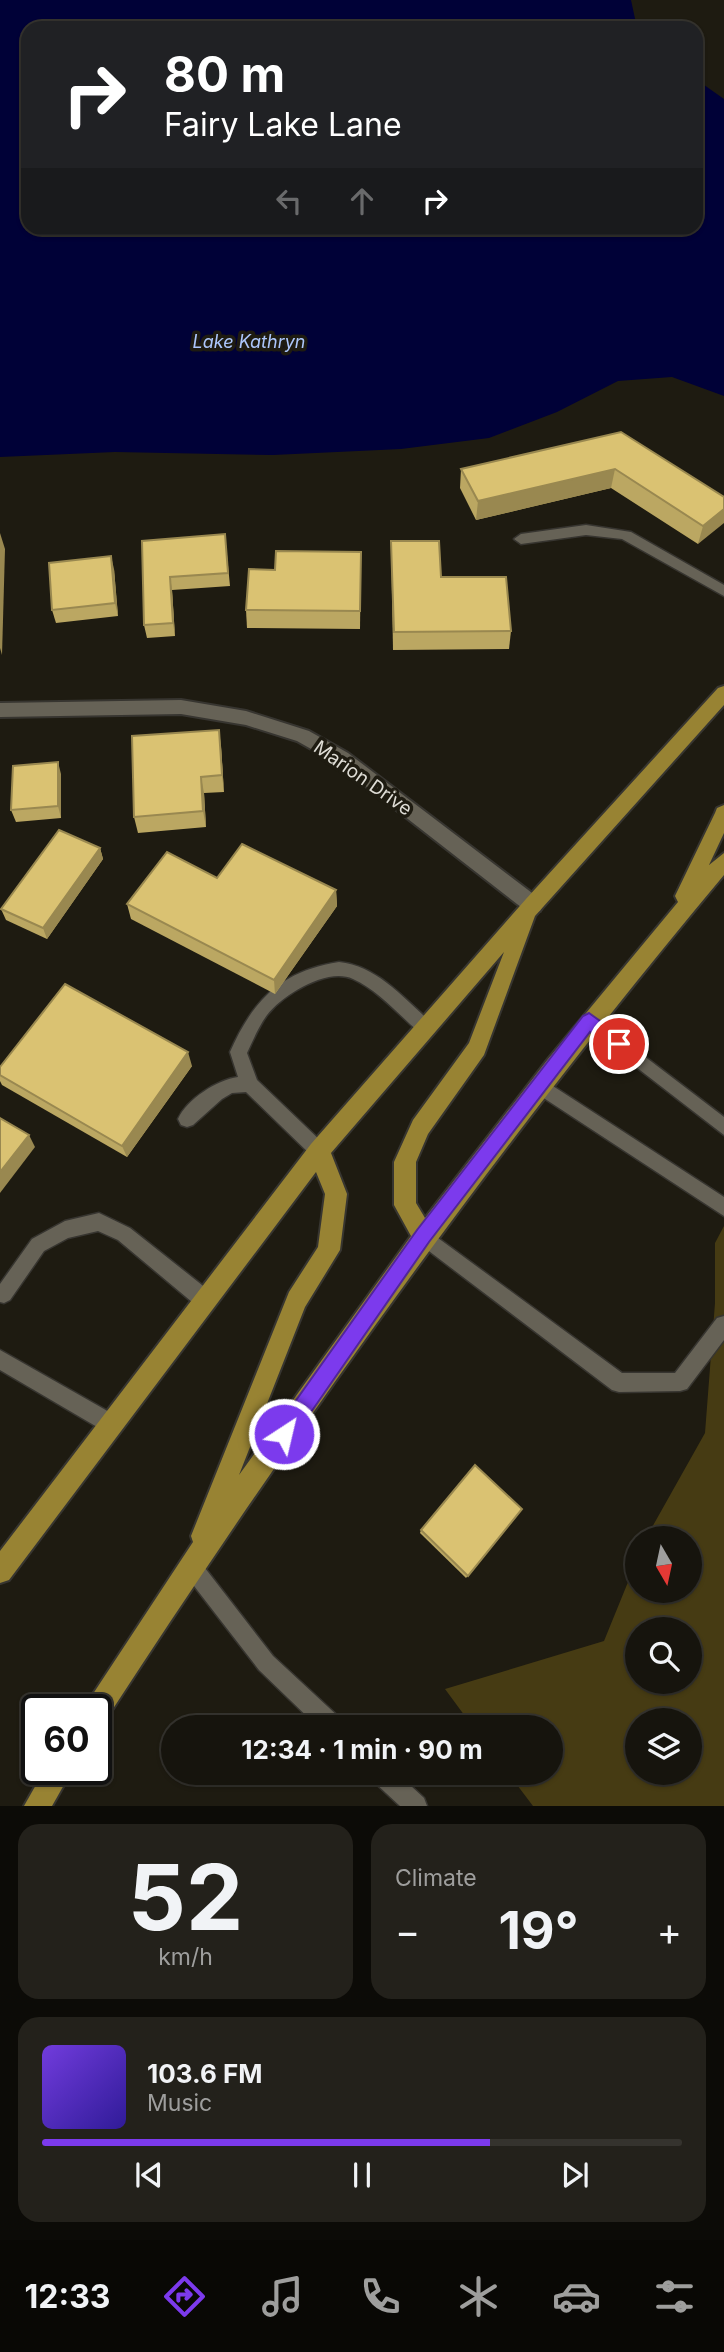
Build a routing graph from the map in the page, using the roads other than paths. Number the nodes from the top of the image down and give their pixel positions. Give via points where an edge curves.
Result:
1 (521, 539) dead end
2 (724, 591) edge
3 (724, 693) edge
4 (0, 710) edge
5 (724, 813) edge
6 (724, 861) edge
7 (533, 905) junction
8 (674, 919) junction
9 (589, 1021) junction
10 (426, 1028) junction
11 (250, 1085) junction
12 (539, 1085) junction
13 (187, 1119) dead end
14 (724, 1128) edge
15 (319, 1152) junction
16 (724, 1207) edge
17 (423, 1236) junction
18 (4, 1294) dead end
19 (205, 1300) junction
20 (724, 1325) edge
21 (0, 1359) edge
22 (111, 1424) junction
23 (191, 1566) junction
24 (0, 1571) edge
25 (108, 1694) edge
26 (320, 1715) edge
27 (50, 1785) edge
28 (394, 1785) edge
29 (37, 1806) edge
30 (416, 1806) edge

1 - 2 lane via 577,530 612,531
3 - 7 main road
4 - 7 street, Marion Drive via 181,707 246,718 303,736 342,758
5 - 8 main road
6 - 8 main road
7 - 10 main road
7 - 17 main road via 477,1048 420,1127 405,1162 405,1205
8 - 9 main road
9 - 12 main road
9 - 14 lane
10 - 11 lane via 368,978 346,968 327,971 293,986 263,1007 238,1052
10 - 15 main road
11 - 13 lane via 242,1083 215,1093
11 - 15 lane
12 - 16 lane
12 - 17 main road
15 - 19 main road
15 - 23 main road via 336,1195 329,1250 297,1300
17 - 20 lane via 618,1383 680,1382
17 - 23 main road
18 - 19 lane via 38,1245 65,1230 99,1222 124,1234
19 - 22 main road
21 - 22 lane
22 - 24 main road
23 - 25 main road
23 - 26 lane via 266,1663
27 - 29 main road
28 - 30 lane

